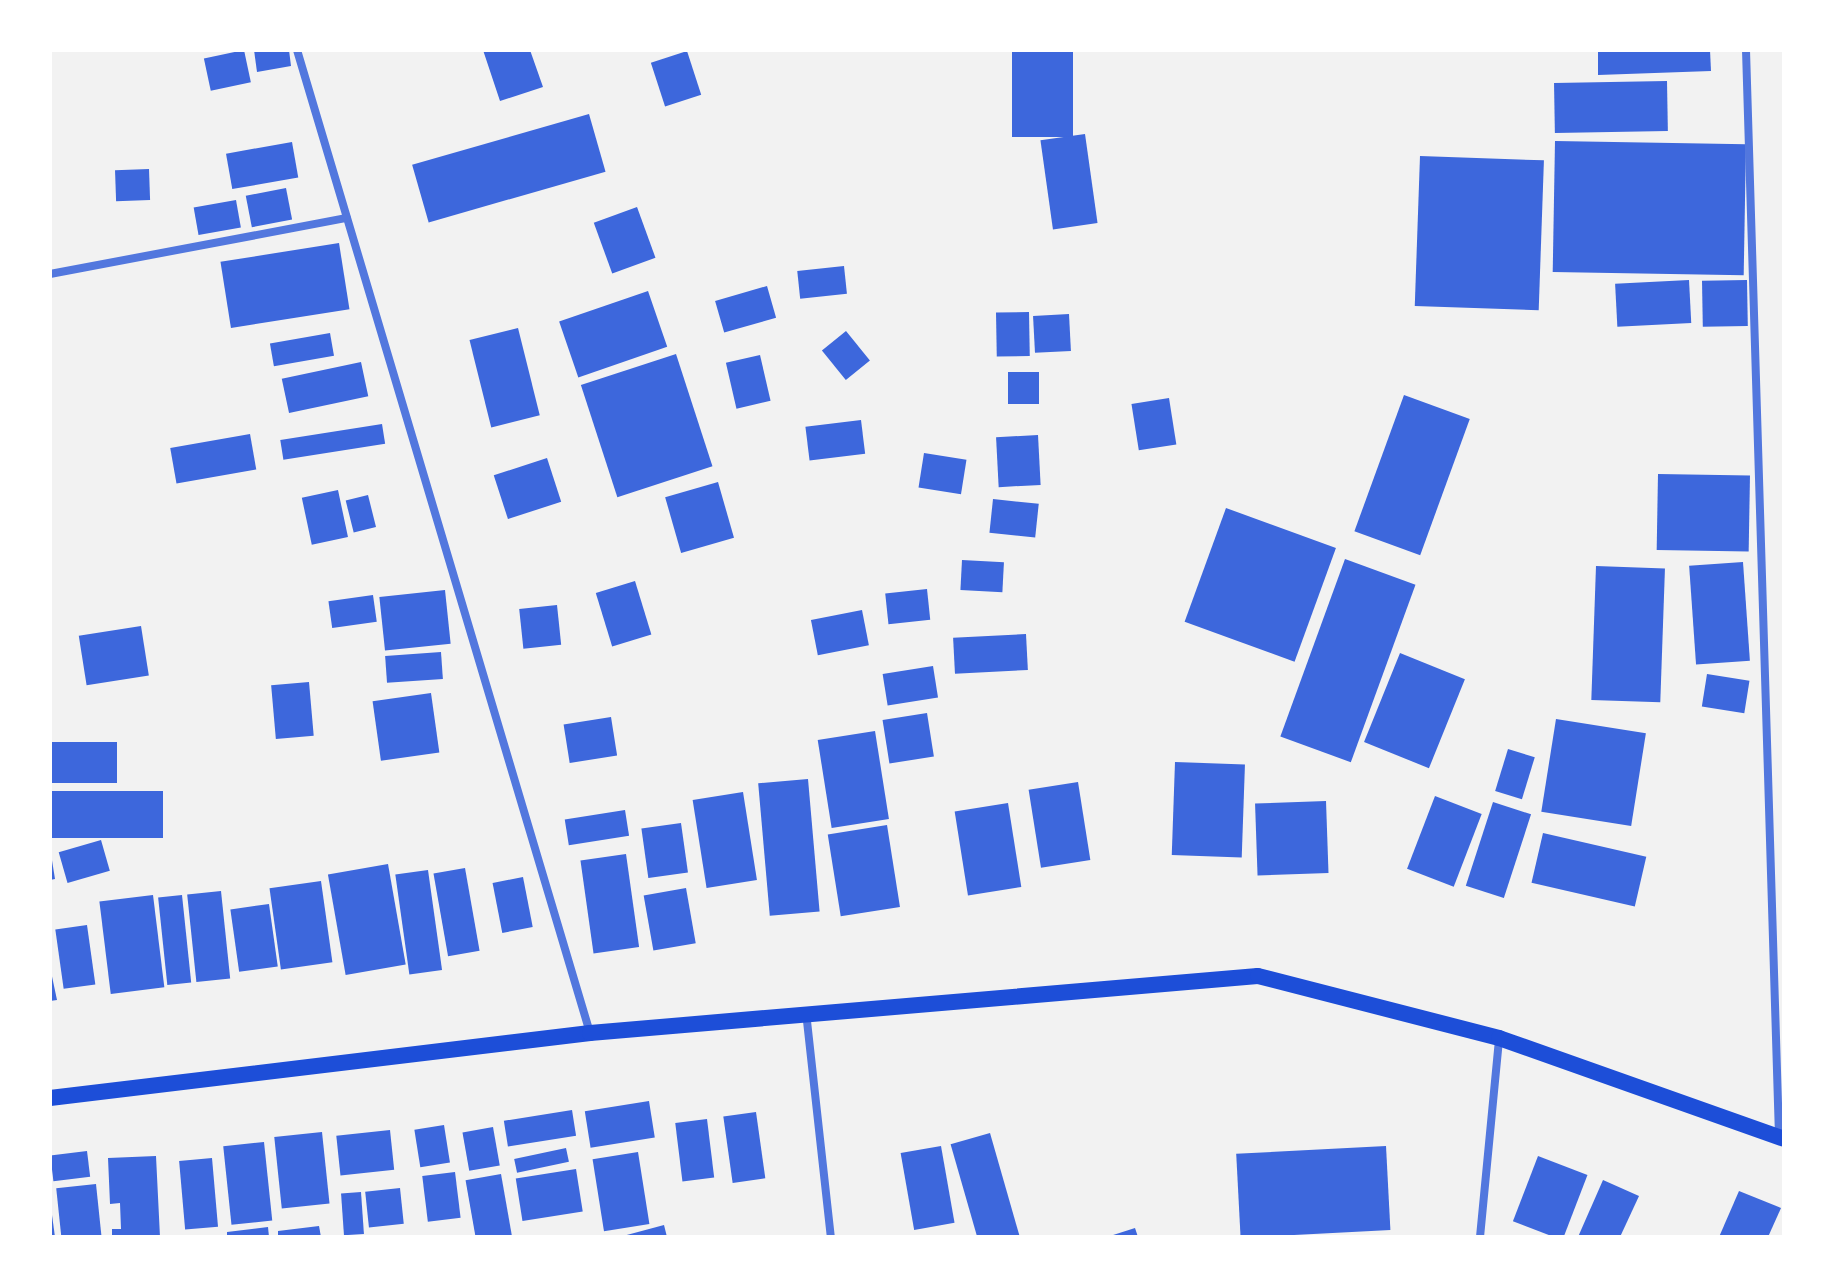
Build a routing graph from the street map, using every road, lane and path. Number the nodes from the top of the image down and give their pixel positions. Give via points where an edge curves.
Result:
1 (297, 50) edge
2 (1746, 50) edge
3 (347, 218) junction
4 (50, 274) edge
5 (806, 1011) junction
6 (590, 1033) junction
7 (1499, 1038) junction
8 (50, 1098) edge
9 (1782, 1138) edge
10 (831, 1237) edge
11 (1480, 1237) edge

1 - 3 street
2 - 9 street
3 - 4 street
3 - 6 street
5 - 6 main road
5 - 7 main road via 1258,976
5 - 10 street
6 - 8 main road
7 - 9 main road
7 - 11 street

